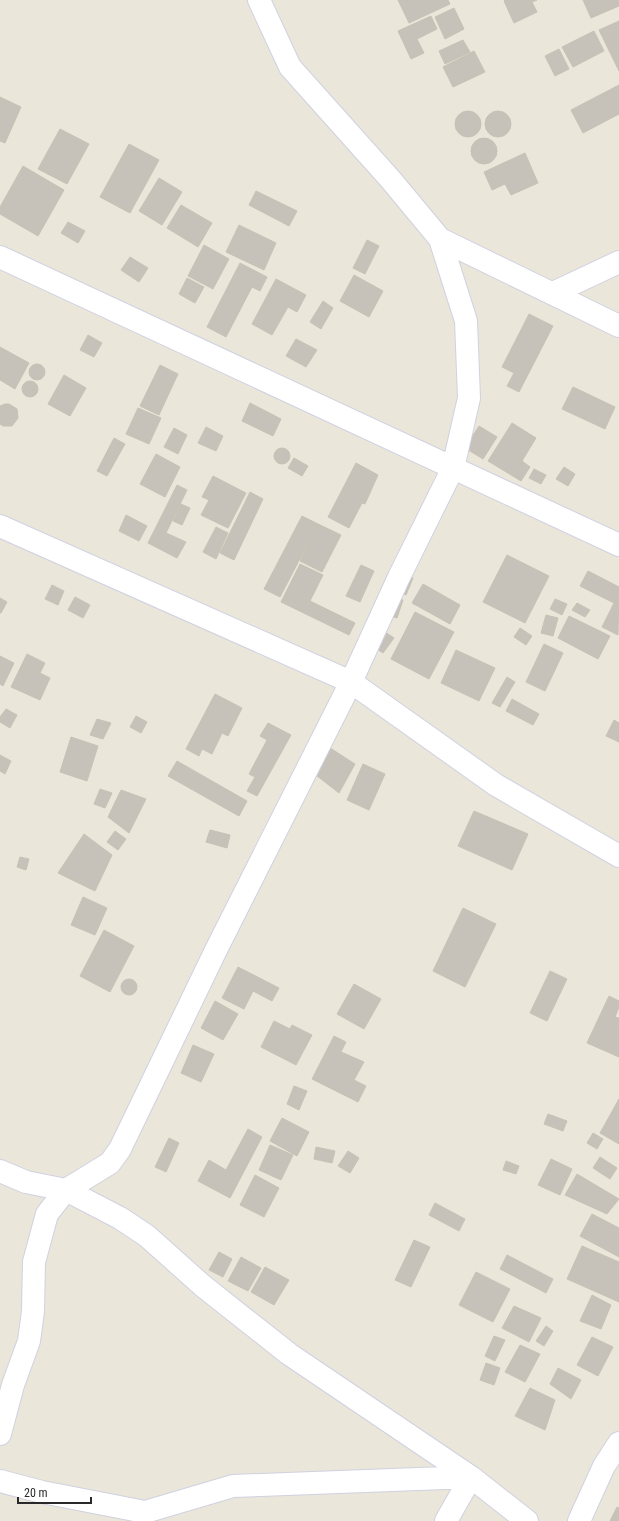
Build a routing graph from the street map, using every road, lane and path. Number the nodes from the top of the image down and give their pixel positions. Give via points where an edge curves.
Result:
1 (259, 0) edge
2 (440, 239) junction
3 (0, 257) edge
4 (619, 262) edge
5 (553, 293) junction
6 (619, 326) edge
7 (453, 468) junction
8 (0, 526) edge
9 (619, 545) edge
10 (351, 682) junction
11 (619, 856) edge
12 (0, 1171) edge
13 (66, 1190) junction
14 (0, 1434) edge
15 (619, 1443) edge
16 (471, 1477) junction
17 (0, 1481) edge
18 (446, 1521) edge
19 (527, 1521) edge
20 (579, 1521) edge

1 - 2 street via 290,67
2 - 5 street
2 - 7 street via 466,321 469,398
3 - 7 street
4 - 5 street
5 - 6 street
7 - 9 street
7 - 10 street
8 - 10 street
10 - 11 street via 496,785
10 - 13 street via 219,942 120,1148 110,1163
12 - 13 street via 26,1182
13 - 14 street via 47,1214 34,1262 33,1311 29,1340 13,1385
13 - 16 street via 120,1218 147,1236 203,1286 289,1354
15 - 20 street via 604,1466
16 - 17 street via 233,1486 145,1512
16 - 18 street
16 - 19 street

